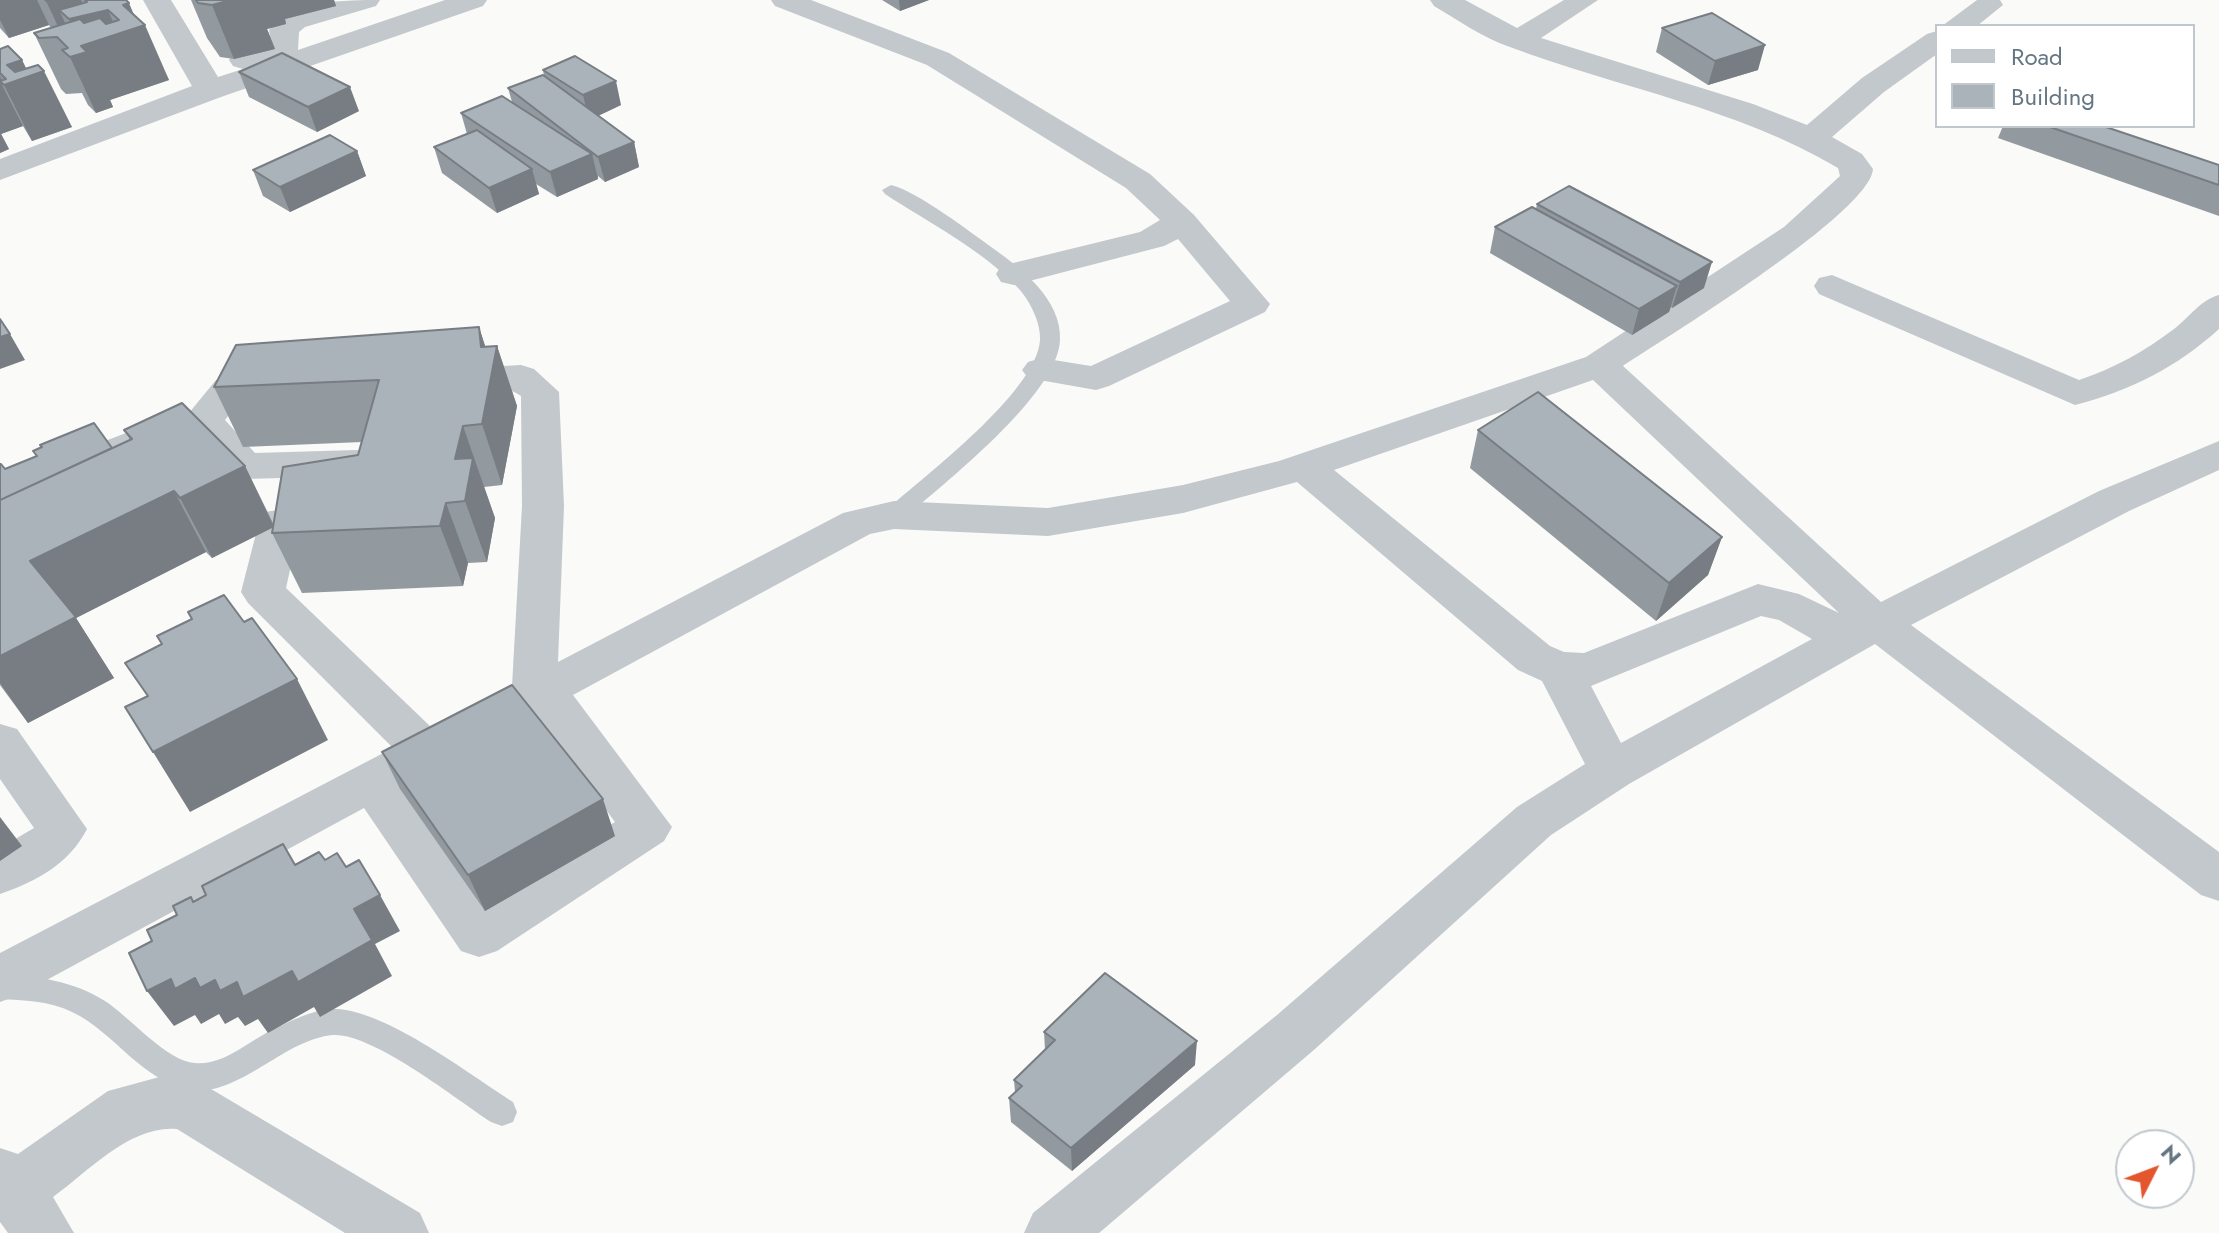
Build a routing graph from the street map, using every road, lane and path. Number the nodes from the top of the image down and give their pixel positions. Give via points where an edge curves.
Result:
1 (157, 0) edge
2 (366, 0) edge
3 (473, 0) edge
4 (785, 0) edge
5 (1444, 0) edge
6 (1584, 0) edge
7 (1989, 5) dead end
8 (1960, 24) edge
9 (213, 35) dead end
10 (1517, 40) junction
11 (1935, 41) edge
12 (184, 43) junction
13 (206, 80) junction
14 (1811, 138) junction
15 (0, 170) edge
16 (891, 190) dead end
17 (1182, 222) junction
18 (1014, 274) junction
19 (1832, 286) dead end
20 (2219, 306) edge
21 (1599, 365) junction
22 (1041, 370) junction
23 (413, 380) edge
24 (306, 385) edge
25 (152, 430) edge
26 (2219, 454) edge
27 (1303, 466) junction
28 (56, 469) edge
29 (894, 515) junction
30 (1862, 632) junction
31 (1559, 669) junction
32 (538, 691) junction
33 (0, 742) edge
34 (426, 751) junction
35 (1612, 771) junction
36 (371, 780) junction
37 (0, 873) edge
38 (2219, 880) edge
39 (0, 979) edge
40 (0, 986) edge
41 (502, 1112) dead end
42 (19, 1200) edge
43 (399, 1233) edge
44 (1054, 1233) edge

1 - 12 street
2 - 13 street via 292,22 284,30 282,51
3 - 13 street
4 - 17 street via 938,59 1138,181
5 - 10 street
6 - 10 street
7 - 8 street
9 - 12 street
10 - 14 street
11 - 14 street
12 - 13 street
13 - 15 street
14 - 21 street via 1857,169 1856,179 1842,195 1796,234
16 - 18 lane
17 - 18 street via 1152,239
17 - 22 street via 1252,304 1096,378
18 - 22 lane via 1037,298 1050,340
19 - 20 street via 2075,393 2094,390 2171,348 2204,326
21 - 27 street
21 - 30 street
22 - 29 lane via 1015,405
23 - 32 street via 521,377 540,392
24 - 34 street via 230,388 204,419 245,466 378,462 367,505 280,522 263,592
25 - 28 lane
26 - 30 street via 2114,501
27 - 29 street via 1183,499 1048,522
27 - 31 street via 1534,658
29 - 32 street via 858,523 810,546
30 - 31 street via 1781,602 1758,600 1588,670
30 - 35 street
30 - 38 street
31 - 35 street
32 - 34 street
32 - 36 street via 647,827 479,935
33 - 37 street via 62,829 55,841
34 - 36 street
35 - 44 street via 1534,821 1296,1032
36 - 39 street
40 - 41 lane via 43,989 84,1004 170,1067 194,1077 224,1071 317,1024 339,1022 371,1030
42 - 43 street via 128,1109 163,1102 186,1104

